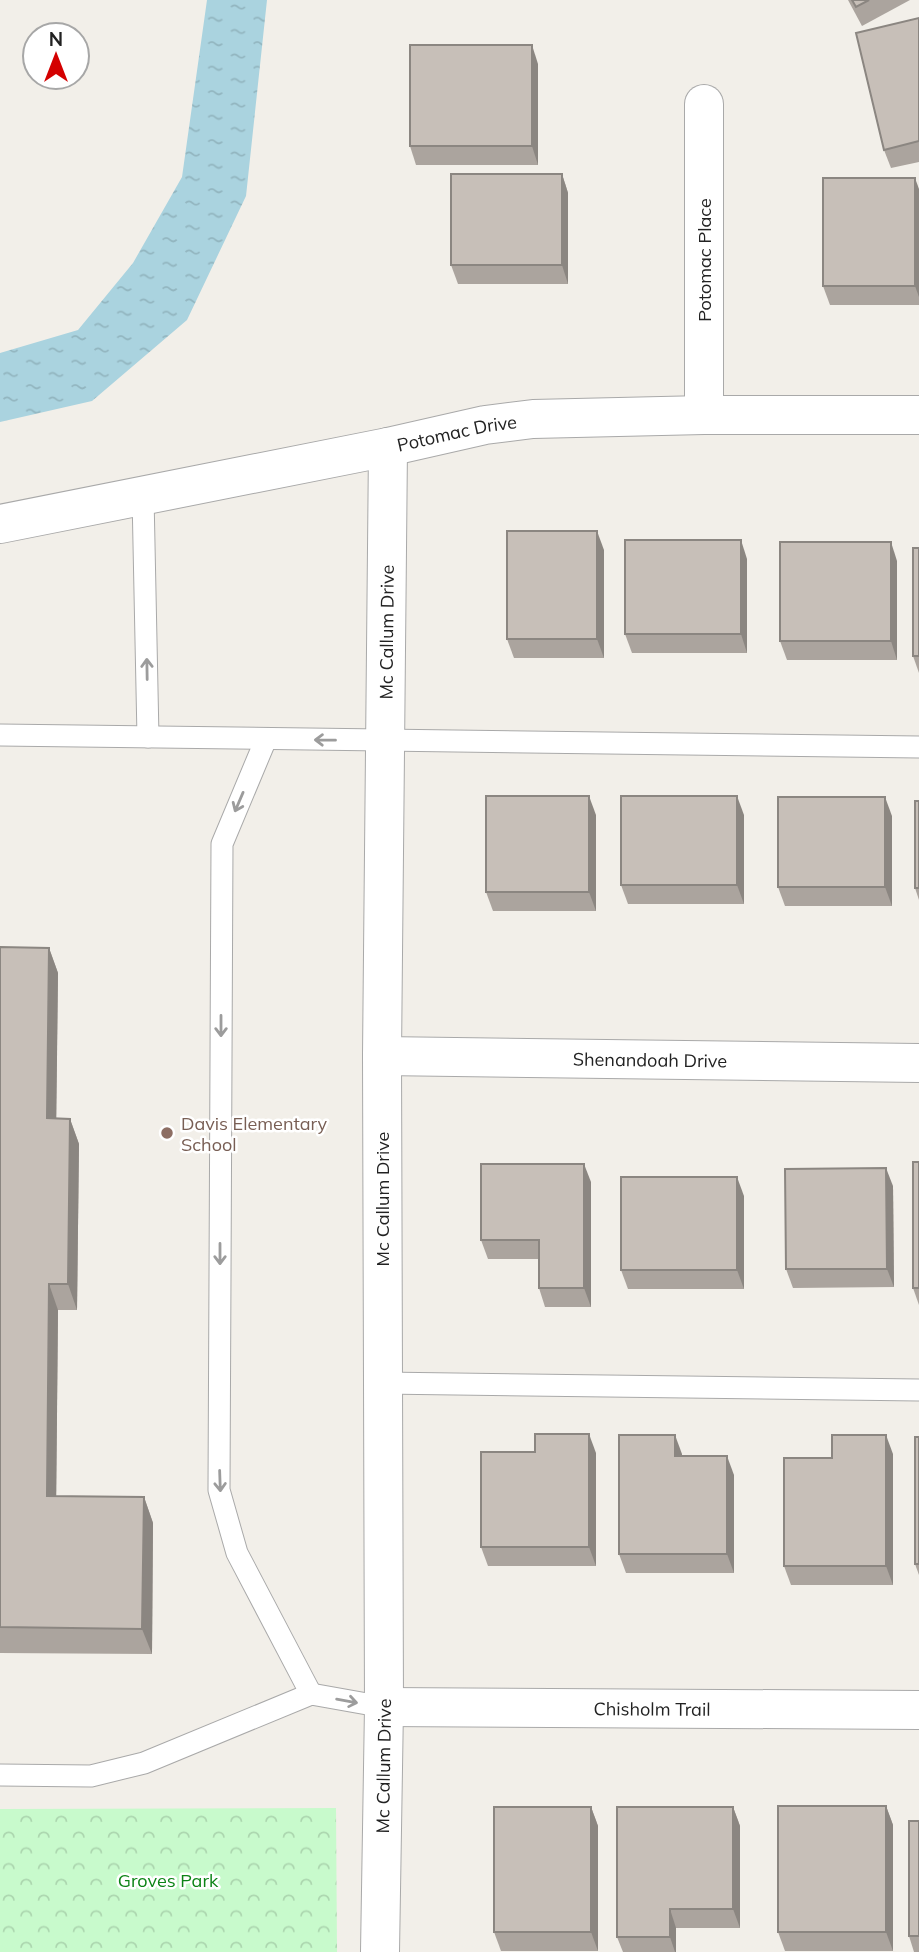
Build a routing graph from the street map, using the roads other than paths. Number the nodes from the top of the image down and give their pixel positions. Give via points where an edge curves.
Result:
1 (704, 104) dead end
2 (704, 415) junction
3 (919, 415) edge
4 (388, 447) junction
5 (142, 496) junction
6 (0, 524) edge
7 (0, 735) edge
8 (148, 737) junction
9 (266, 739) junction
10 (385, 741) junction
11 (919, 747) edge
12 (382, 1056) junction
13 (919, 1063) edge
14 (382, 1383) junction
15 (919, 1390) edge
16 (311, 1694) junction
17 (384, 1707) junction
18 (919, 1710) edge
19 (0, 1775) edge
20 (380, 1952) edge

1 - 2 street, Potomac Place
2 - 3 street, Potomac Drive
2 - 4 street, Potomac Drive via 533,419
4 - 5 street, Potomac Drive
4 - 10 street, Mc Callum Drive
5 - 6 street, Potomac Drive
8 -> 5 lane
7 - 8 lane
8 - 9 lane
10 -> 9 lane
9 -> 16 lane via 222,844 219,1490 237,1553
10 - 11 lane
10 - 12 street, Mc Callum Drive
12 - 13 street, Shenandoah Drive
12 - 14 street, Mc Callum Drive
14 - 15 lane
14 - 17 street, Mc Callum Drive
16 -> 17 lane
16 - 19 lane via 144,1763 91,1776
17 - 18 street, Chisholm Trail
17 - 20 street, Mc Callum Drive

